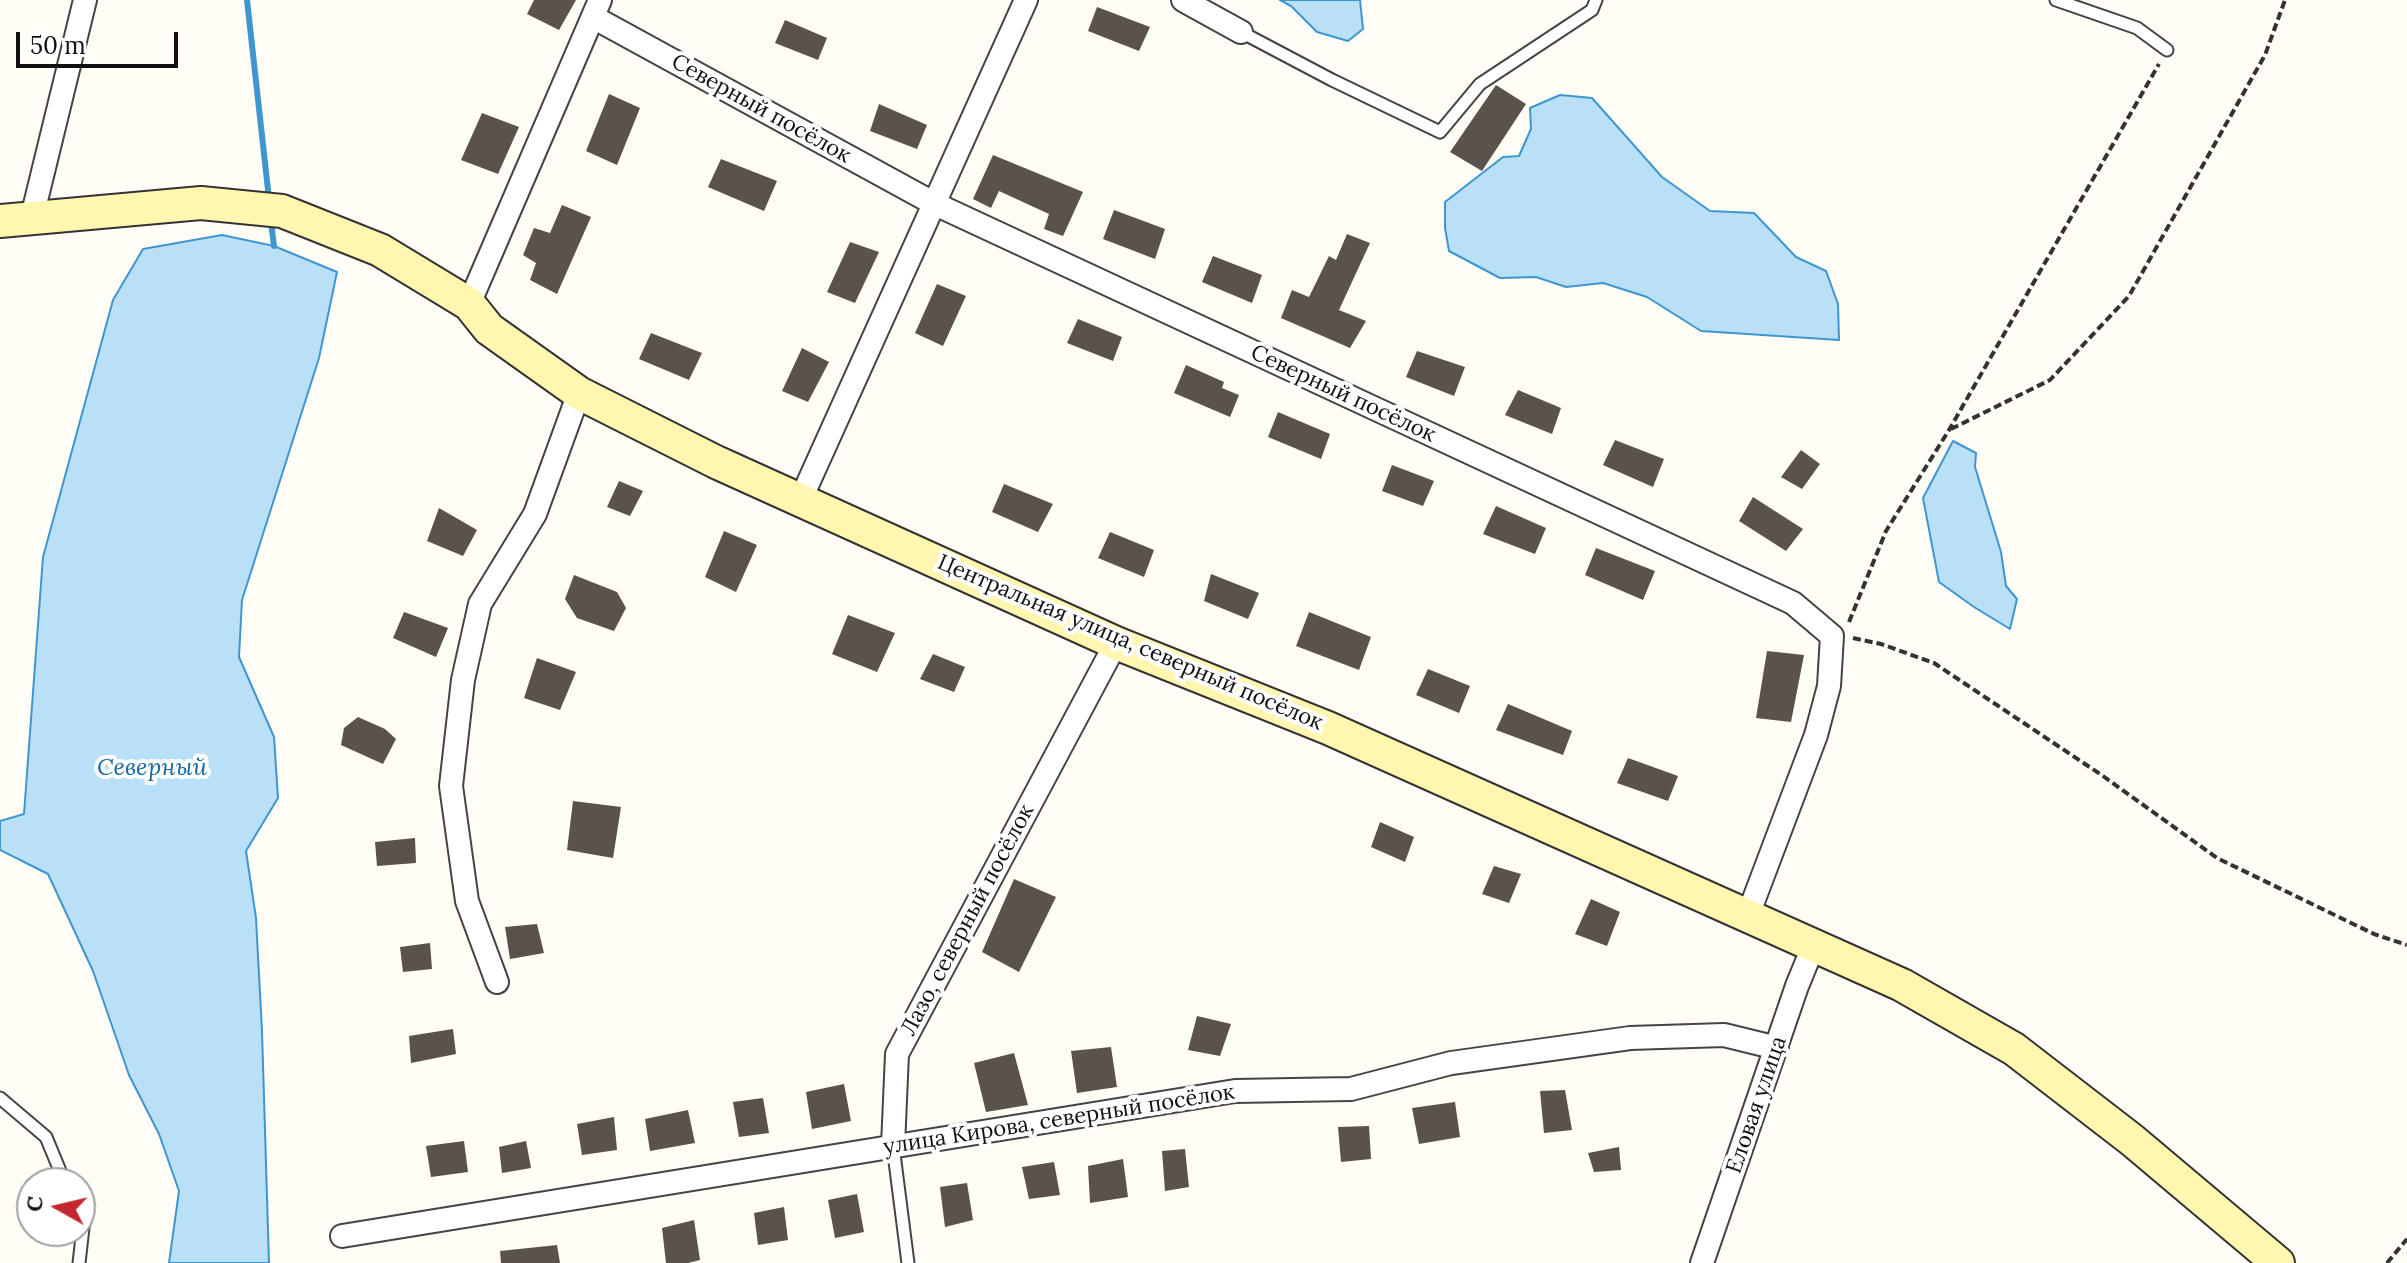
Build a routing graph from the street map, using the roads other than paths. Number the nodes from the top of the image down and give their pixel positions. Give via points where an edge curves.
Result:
1 (85, 0) edge
2 (1026, 0) edge
3 (1183, 0) edge
4 (1596, 0) edge
5 (2056, 0) edge
6 (596, 8) edge
7 (1241, 32) joint
8 (2167, 50) road end
9 (933, 203) junction
10 (32, 217) junction
11 (0, 221) edge
12 (469, 304) junction
13 (579, 393) junction
14 (800, 501) junction
15 (1116, 643) junction
16 (1748, 915) junction
17 (1813, 947) junction
18 (497, 982) dead end
19 (1777, 1048) junction
20 (0, 1098) edge
21 (893, 1146) junction
22 (58, 1167) edge
23 (342, 1236) dead end
24 (908, 1263) edge
25 (1702, 1263) edge
26 (2278, 1263) edge

1 - 10 street
2 - 9 street
3 - 7 street
4 - 7 lane via 1592,10 1480,84 1440,132
5 - 8 lane via 2137,28
6 - 9 street, Северный посёлок
6 - 12 street
9 - 14 street
9 - 16 street, Северный посёлок via 1793,603 1838,636 1816,735
10 - 11 street, Центральная улица, северный посёлок
10 - 12 street, Центральная улица, северный посёлок via 201,203 267,209 380,250
12 - 13 street, Центральная улица, северный посёлок via 489,329
13 - 14 street, Центральная улица, северный посёлок
13 - 18 street via 535,514 480,604 463,680 451,786 467,901
14 - 15 street, Центральная улица, северный посёлок
15 - 16 street, Центральная улица, северный посёлок via 1328,728
15 - 21 street, Лазо, северный посёлок via 897,1054
16 - 17 street, Центральная улица, северный посёлок
17 - 19 street, Еловая улица
17 - 26 street, Центральная улица, северный посёлок via 1902,985 2014,1049
19 - 21 street, улица Кирова, северный посёлок via 1724,1035 1630,1038 1451,1063 1351,1089 1235,1091
19 - 25 street, Еловая улица
20 - 22 lane via 46,1137
21 - 23 street, улица Кирова, северный посёлок
21 - 24 lane, Лазо, северный посёлок

